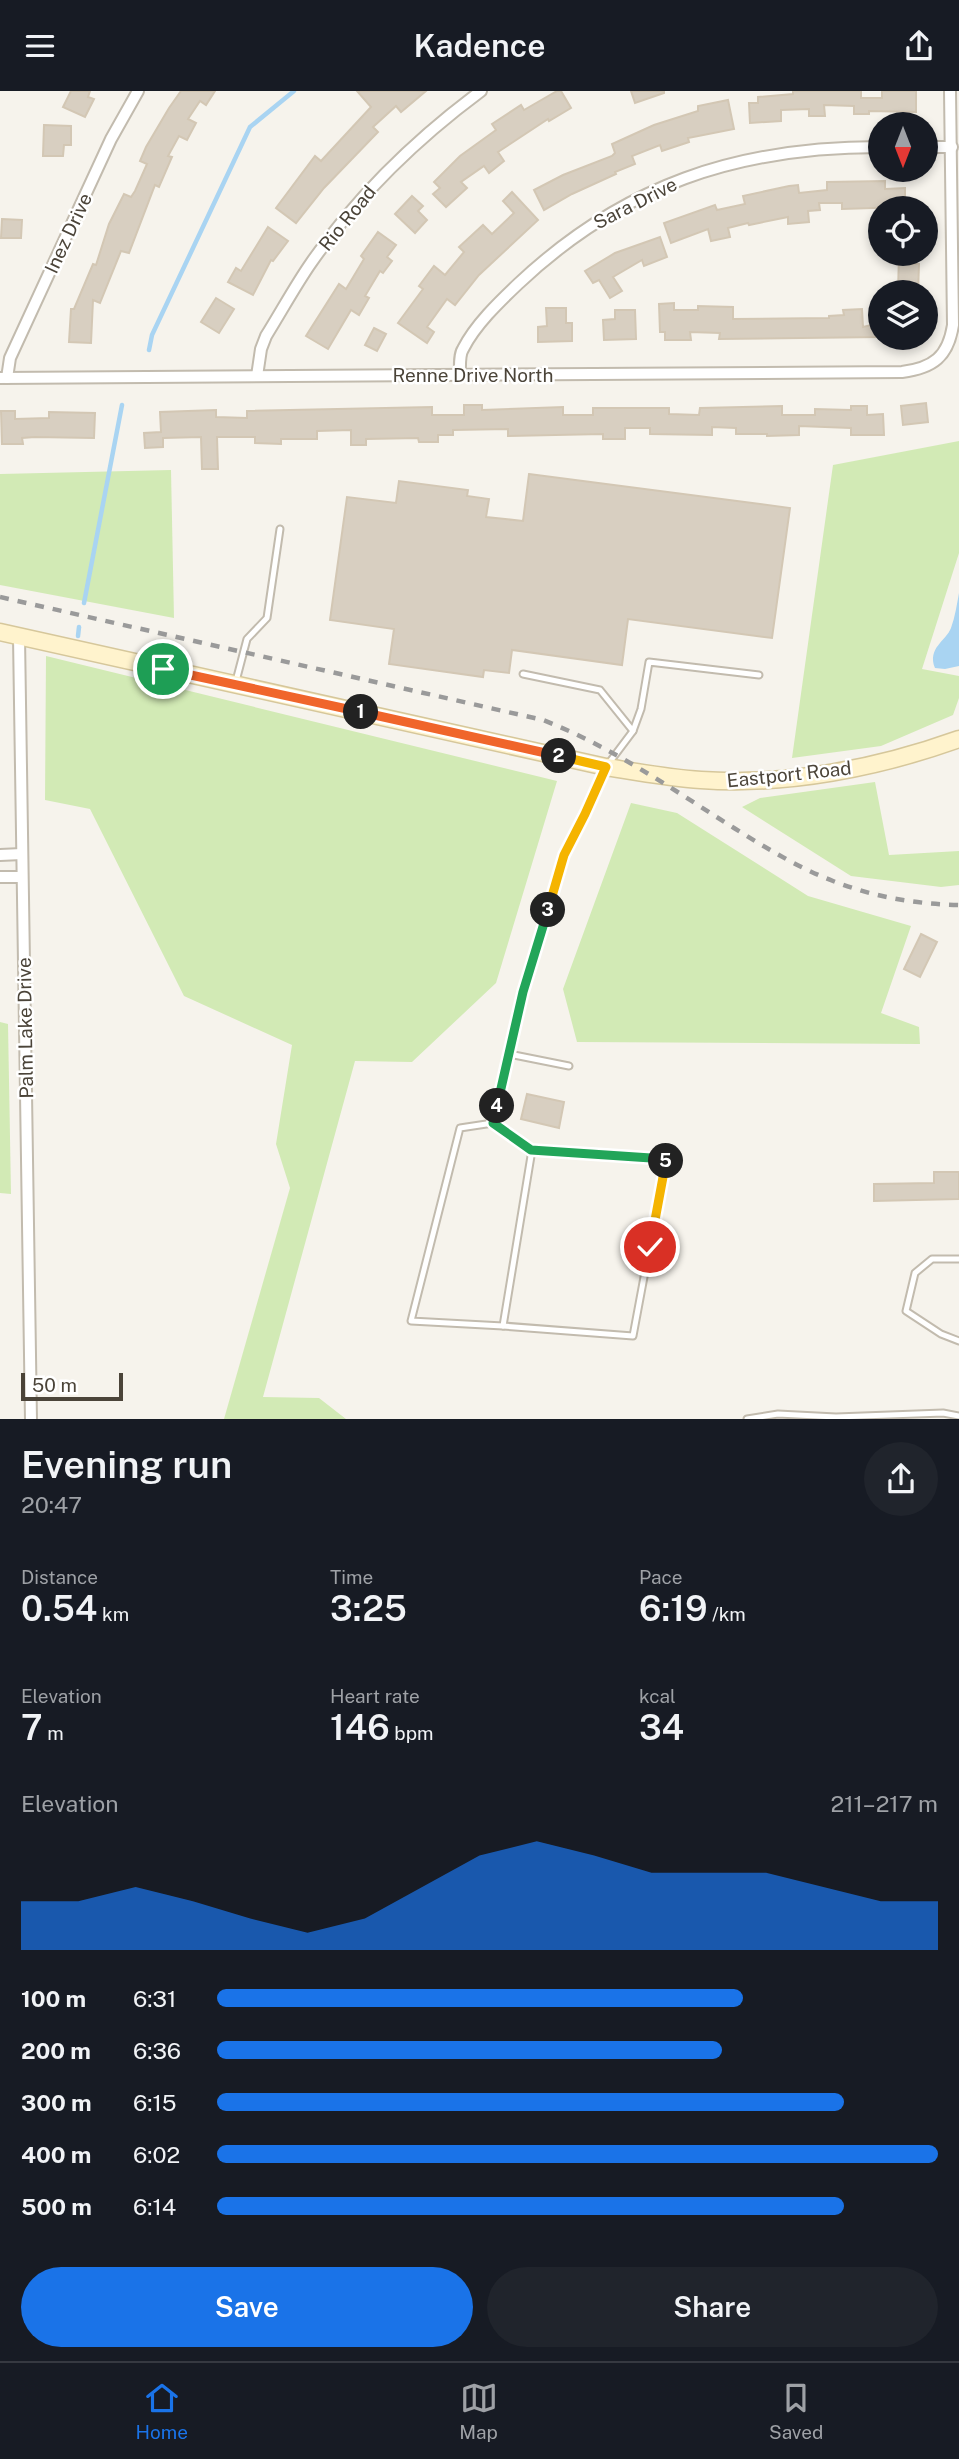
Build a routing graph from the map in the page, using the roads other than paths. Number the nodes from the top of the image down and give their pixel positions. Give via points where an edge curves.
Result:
1 (138, 91) edge
2 (481, 91) edge
3 (950, 91) edge
4 (938, 147) edge
5 (952, 147) junction
6 (868, 148) edge
7 (956, 188) edge
8 (460, 375) junction
9 (257, 376) junction
10 (4, 378) edge
11 (280, 529) dead end
12 (0, 632) edge
13 (19, 637) junction
14 (523, 674) dead end
15 (759, 675) dead end
16 (236, 684) junction
17 (632, 731) junction
18 (959, 739) edge
19 (606, 767) junction
20 (0, 855) edge
21 (22, 855) junction
22 (0, 877) edge
23 (22, 877) junction
24 (509, 1054) junction
25 (569, 1066) dead end
26 (493, 1123) junction
27 (531, 1150) junction
28 (959, 1258) edge
29 (503, 1326) junction
30 (959, 1341) edge
31 (959, 1416) edge
32 (31, 1419) edge
33 (747, 1419) edge

1 - 10 street, Inez Drive via 111,139
2 - 9 street, Rio Road via 419,139 357,203 311,263 266,336
3 - 5 street
4 - 5 street
5 - 7 street
6 - 8 street, Sara Drive via 796,151 723,165 683,178 605,216 509,292 461,351
7 - 8 street, Renne Drive North via 951,338 941,356 918,370
8 - 9 street, Renne Drive North
9 - 10 street, Renne Drive North
11 - 16 lane via 267,618 247,639
12 - 13 street, Eastport Road
13 - 16 street, Eastport Road
13 - 21 street, Palm Lake Drive
14 - 17 lane via 600,690
15 - 17 lane via 649,662
16 - 19 street, Eastport Road
17 - 19 lane
18 - 19 street, Eastport Road via 852,768 773,779 700,780
19 - 24 lane via 564,855
20 - 21 street
21 - 23 street, Palm Lake Drive
22 - 23 street
23 - 32 street, Palm Lake Drive
24 - 25 lane
24 - 26 lane
26 - 27 lane
26 - 29 lane via 460,1128 411,1321
27 - 29 lane
27 - 29 lane via 666,1159 633,1336
28 - 30 lane via 932,1259 915,1273 906,1311
31 - 33 lane via 778,1414

